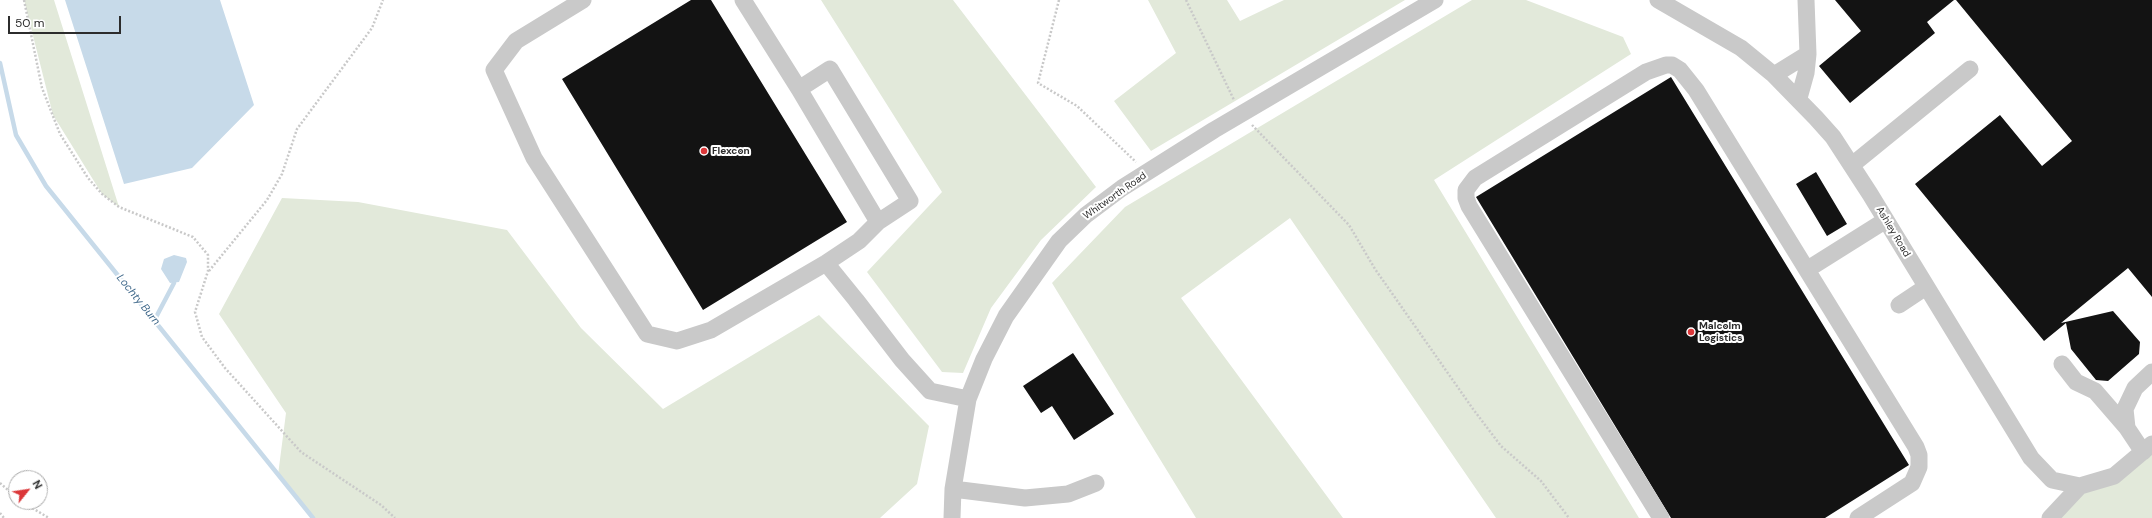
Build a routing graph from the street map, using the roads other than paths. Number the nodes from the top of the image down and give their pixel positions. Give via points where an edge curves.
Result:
1 (583, 0) edge
2 (744, 0) edge
3 (1435, 0) edge
4 (1806, 0) edge
5 (1665, 2) edge
6 (1808, 54) junction
7 (1970, 69) dead end
8 (1774, 75) junction
9 (799, 89) junction
10 (1799, 98) junction
11 (1852, 165) junction
12 (1886, 220) junction
13 (878, 222) junction
14 (826, 263) junction
15 (1808, 269) junction
16 (1926, 287) junction
17 (1899, 304) dead end
18 (2062, 364) dead end
19 (2152, 372) edge
20 (968, 399) junction
21 (2127, 428) junction
22 (2147, 448) edge
23 (1096, 483) dead end
24 (2080, 486) junction
25 (953, 489) junction
26 (952, 518) edge
27 (1661, 518) edge
28 (1858, 518) edge
29 (2050, 518) edge

1 - 14 street via 516,41 494,70 534,158 647,334 677,341 711,330
2 - 9 street
3 - 20 street, Whitworth Road via 1241,114 1086,215 1059,241 1006,316
4 - 6 street
5 - 8 street, Ashley Road via 1740,48
6 - 8 street
6 - 10 street
7 - 11 street
8 - 10 street, Ashley Road
9 - 13 street
9 - 13 street via 830,69 910,201
10 - 11 street, Ashley Road via 1833,137
11 - 12 street, Ashley Road
12 - 15 street
12 - 16 street, Ashley Road
13 - 14 street via 859,241
14 - 20 street via 902,360 930,391
15 - 27 street via 1696,90 1686,75 1672,65 1646,72 1470,182 1466,190 1469,206
15 - 28 street via 1919,455 1918,472 1912,483
16 - 17 street
16 - 24 street, Ashley Road via 2031,458 2052,480
18 - 21 street via 2076,382 2095,391
19 - 21 street via 2135,388 2125,409
20 - 25 street, Whitworth Road
21 - 22 street
22 - 24 street via 2114,476
23 - 25 street via 1068,494 1025,498
24 - 29 street
25 - 26 street, Whitworth Road

